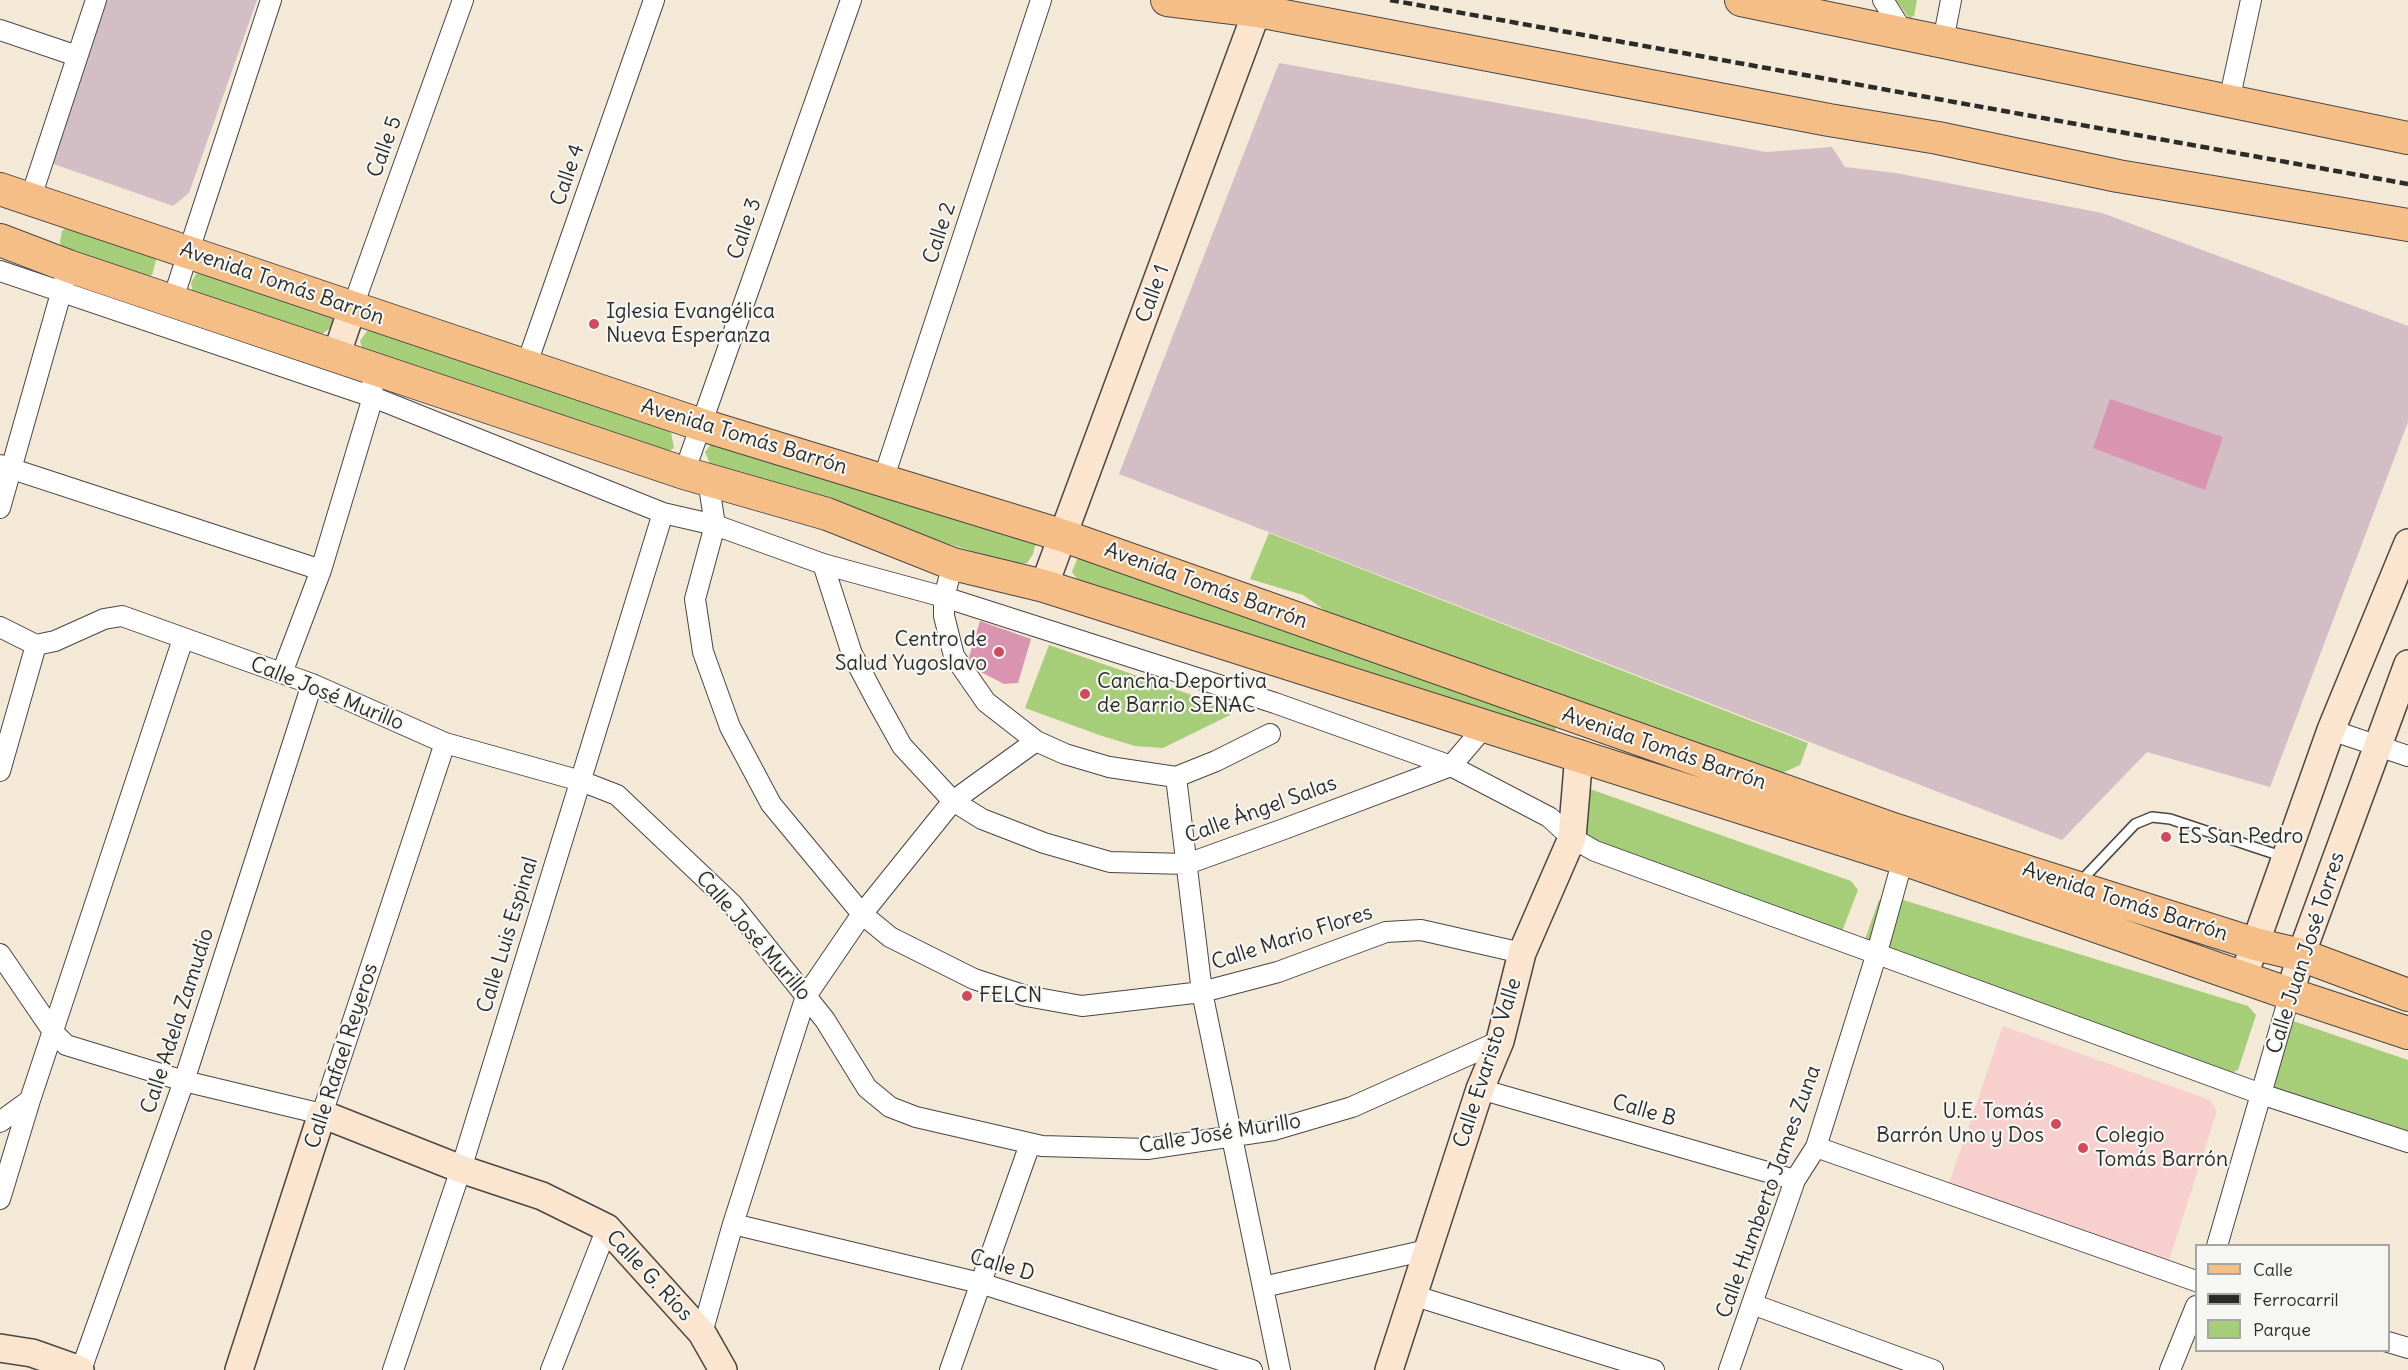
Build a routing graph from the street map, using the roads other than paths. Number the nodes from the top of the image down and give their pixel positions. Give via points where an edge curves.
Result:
1 (96, 0) edge
2 (271, 0) edge
3 (463, 0) edge
4 (654, 0) edge
5 (852, 0) edge
6 (1041, 0) edge
7 (1167, 0) edge
8 (1741, 0) edge
9 (1883, 0) edge
10 (1951, 0) edge
11 (2251, 0) edge
12 (1259, 5) edge
13 (1845, 12) edge
14 (0, 30) edge
15 (1905, 35) junction
16 (1942, 41) junction
17 (77, 56) junction
18 (2229, 101) junction
19 (2408, 138) edge
20 (0, 189) edge
21 (30, 200) junction
22 (2408, 225) edge
23 (10, 243) edge
24 (187, 250) junction
25 (0, 271) edge
26 (66, 278) junction
27 (173, 299) junction
28 (352, 309) junction
29 (336, 356) junction
30 (526, 366) junction
31 (371, 382) junction
32 (702, 425) junction
33 (6, 467) edge
34 (696, 476) junction
35 (883, 480) junction
36 (0, 507) edge
37 (663, 513) junction
38 (715, 525) junction
39 (1064, 536) junction
40 (2408, 543) edge
41 (823, 564) junction
42 (953, 564) junction
43 (321, 570) junction
44 (1044, 586) junction
45 (944, 597) junction
46 (0, 627) edge
47 (183, 639) junction
48 (36, 645) junction
49 (2408, 664) edge
50 (282, 673) junction
51 (312, 684) junction
52 (1588, 722) junction
53 (1486, 725) junction
54 (2331, 730) junction
55 (1270, 734) dead end
56 (1036, 741) junction
57 (445, 743) junction
58 (2377, 744) junction
59 (1579, 754) junction
60 (2408, 756) edge
61 (1451, 766) junction
62 (0, 771) edge
63 (1176, 777) junction
64 (581, 781) junction
65 (953, 801) junction
66 (1572, 837) junction
67 (2285, 858) junction
68 (1903, 859) junction
69 (1187, 864) junction
70 (2075, 887) junction
71 (862, 914) junction
72 (2255, 944) junction
73 (1522, 953) junction
74 (0, 954) edge
75 (2301, 954) junction
76 (1876, 956) junction
77 (2242, 978) junction
78 (1202, 992) junction
79 (2290, 994) junction
80 (2408, 995) edge
81 (806, 996) junction
82 (2408, 1032) edge
83 (54, 1033) junction
84 (1500, 1041) junction
85 (184, 1081) junction
86 (1480, 1089) junction
87 (2261, 1094) junction
88 (30, 1100) junction
89 (322, 1114) junction
90 (0, 1122) edge
91 (1231, 1136) junction
92 (2408, 1142) edge
93 (1030, 1144) junction
94 (1816, 1147) junction
95 (461, 1169) junction
96 (1795, 1180) junction
97 (0, 1199) edge
98 (733, 1224) junction
99 (607, 1228) junction
100 (2217, 1244) edge
101 (1427, 1250) junction
102 (2195, 1281) edge
103 (980, 1283) junction
104 (1263, 1287) junction
105 (1412, 1295) junction
106 (1752, 1304) junction
107 (2195, 1308) edge
108 (702, 1333) junction
109 (2390, 1343) edge
110 (0, 1348) edge
111 (2408, 1348) edge
112 (81, 1370) edge
113 (239, 1370) edge
114 (393, 1370) edge
115 (551, 1370) edge
116 (723, 1370) edge
117 (950, 1370) edge
118 (1252, 1370) edge
119 (1280, 1370) edge
120 (1389, 1370) edge
121 (1654, 1370) edge
122 (1729, 1370) edge
123 (1933, 1370) edge
124 (2170, 1370) edge

1 - 17 street
2 - 24 street
3 - 28 street, Calle 5
4 - 30 street, Calle 4
5 - 32 street, Calle 3
6 - 35 street, Calle 2
7 - 12 main road
8 - 13 main road
9 - 15 street
10 - 16 street
11 - 18 street
12 - 22 main road via 2118,176
12 - 39 street, Calle 1
13 - 15 main road
14 - 17 street
15 - 16 main road
16 - 18 main road
17 - 21 street
18 - 19 main road
20 - 21 main road, Avenida Tomás Barrón
21 - 23 main road
21 - 24 main road, Avenida Tomás Barrón
23 - 26 main road, Avenida Tomás Barrón
24 - 27 street
24 - 28 main road, Avenida Tomás Barrón
25 - 26 street
26 - 27 main road, Avenida Tomás Barrón
26 - 31 street
26 - 33 street
27 - 29 main road, Avenida Tomás Barrón
28 - 29 street
28 - 30 main road, Avenida Tomás Barrón
29 - 31 main road, Avenida Tomás Barrón
30 - 32 main road, Avenida Tomás Barrón
31 - 34 main road, Avenida Tomás Barrón
31 - 37 street
31 - 43 street
32 - 34 street, Calle 3
32 - 35 main road, Avenida Tomás Barrón
33 - 36 street
33 - 43 street
34 - 38 street, Calle Mario Flores
34 - 42 main road, Avenida Tomás Barrón via 827,514
35 - 39 main road, Avenida Tomás Barrón
37 - 38 street
37 - 64 street, Calle Luis Espinal
38 - 41 street
38 - 71 street, Calle Mario Flores via 695,599 703,652 730,727 771,804
39 - 44 street, Calle 1
39 - 52 main road, Avenida Tomás Barrón
40 - 54 street
41 - 45 street
41 - 65 street, Calle Ángel Salas via 852,654 877,701 902,746
42 - 44 main road, Avenida Tomás Barrón
42 - 45 street
43 - 50 street
44 - 53 main road, Avenida Tomás Barrón
45 - 56 street via 944,616 954,656 986,702
45 - 61 street via 1275,702
46 - 48 street
47 - 48 street, Calle José Murillo via 122,616
47 - 50 street, Calle José Murillo
47 - 83 street
48 - 62 street
49 - 58 street, Calle Juan José Torres
50 - 51 street, Calle José Murillo
51 - 57 street, Calle José Murillo
51 - 85 street, Calle Adela Zamudio
52 - 59 street, Calle Evaristo Valle
52 - 70 main road, Avenida Tomás Barrón via 1896,830
53 - 59 main road, Avenida Tomás Barrón
53 - 61 street, Calle Ángel Salas
54 - 58 street
54 - 67 street
55 - 63 street
56 - 63 street via 1109,767
56 - 65 street
57 - 64 street, Calle José Murillo
57 - 89 street, Calle Rafael Reyeros
58 - 60 street
58 - 75 street, Calle Juan José Torres
59 - 66 street, Calle Evaristo Valle
59 - 68 main road, Avenida Tomás Barrón
61 - 66 street via 1550,817
61 - 69 street, Calle Ángel Salas
63 - 69 street
64 - 81 street, Calle José Murillo via 617,795 684,857 732,904
64 - 95 street, Calle Luis Espinal
65 - 69 street, Calle Ángel Salas via 982,819 1044,843 1110,861
65 - 71 street
66 - 73 street, Calle Evaristo Valle
66 - 76 street via 1595,851
67 - 70 lane via 2170,819 2152,817 2135,824
67 - 72 street
68 - 76 street, Calle Humberto James Zuna
68 - 77 main road, Avenida Tomás Barrón
69 - 78 street
70 - 72 main road, Avenida Tomás Barrón
71 - 78 street, Calle Mario Flores via 890,937 964,974 1026,996 1082,1006
71 - 81 street
72 - 75 main road, Avenida Tomás Barrón
72 - 77 street
73 - 78 street, Calle Mario Flores via 1421,930 1386,932 1278,972
73 - 84 street, Calle Evaristo Valle
74 - 83 street
75 - 79 street, Calle Juan José Torres
75 - 80 main road, Avenida Tomás Barrón
76 - 87 street
76 - 94 street, Calle Humberto James Zuna
77 - 79 main road, Avenida Tomás Barrón
78 - 91 street
79 - 82 main road, Avenida Tomás Barrón
79 - 87 street, Calle Juan José Torres
81 - 93 street, Calle José Murillo via 867,1088 890,1107 916,1117
81 - 98 street
83 - 85 street via 66,1045
83 - 88 street
84 - 86 street, Calle Evaristo Valle
84 - 91 street, Calle José Murillo via 1352,1107 1274,1130
85 - 89 street
85 - 112 street, Calle Adela Zamudio
86 - 96 street, Calle B
86 - 101 street, Calle Evaristo Valle
87 - 92 street
87 - 100 street, Calle Juan José Torres
88 - 90 street
88 - 97 street
89 - 95 street
89 - 113 street, Calle Rafael Reyeros
91 - 93 street, Calle José Murillo via 1146,1149
91 - 104 street
93 - 103 street
94 - 96 street, Calle Humberto James Zuna
94 - 102 street
95 - 99 street, Calle G. Ríos via 542,1196
95 - 114 street, Calle Luis Espinal
96 - 106 street, Calle Humberto James Zuna
98 - 103 street, Calle D
98 - 108 street
99 - 108 street, Calle G. Ríos
99 - 115 street
101 - 104 street
101 - 105 street, Calle Evaristo Valle
103 - 117 street
103 - 118 street, Calle D
104 - 119 street
105 - 120 street, Calle Evaristo Valle
105 - 121 street
106 - 122 street, Calle Humberto James Zuna
106 - 123 street
107 - 124 street
108 - 116 street, Calle G. Ríos
109 - 111 street
110 - 112 street via 32,1353

